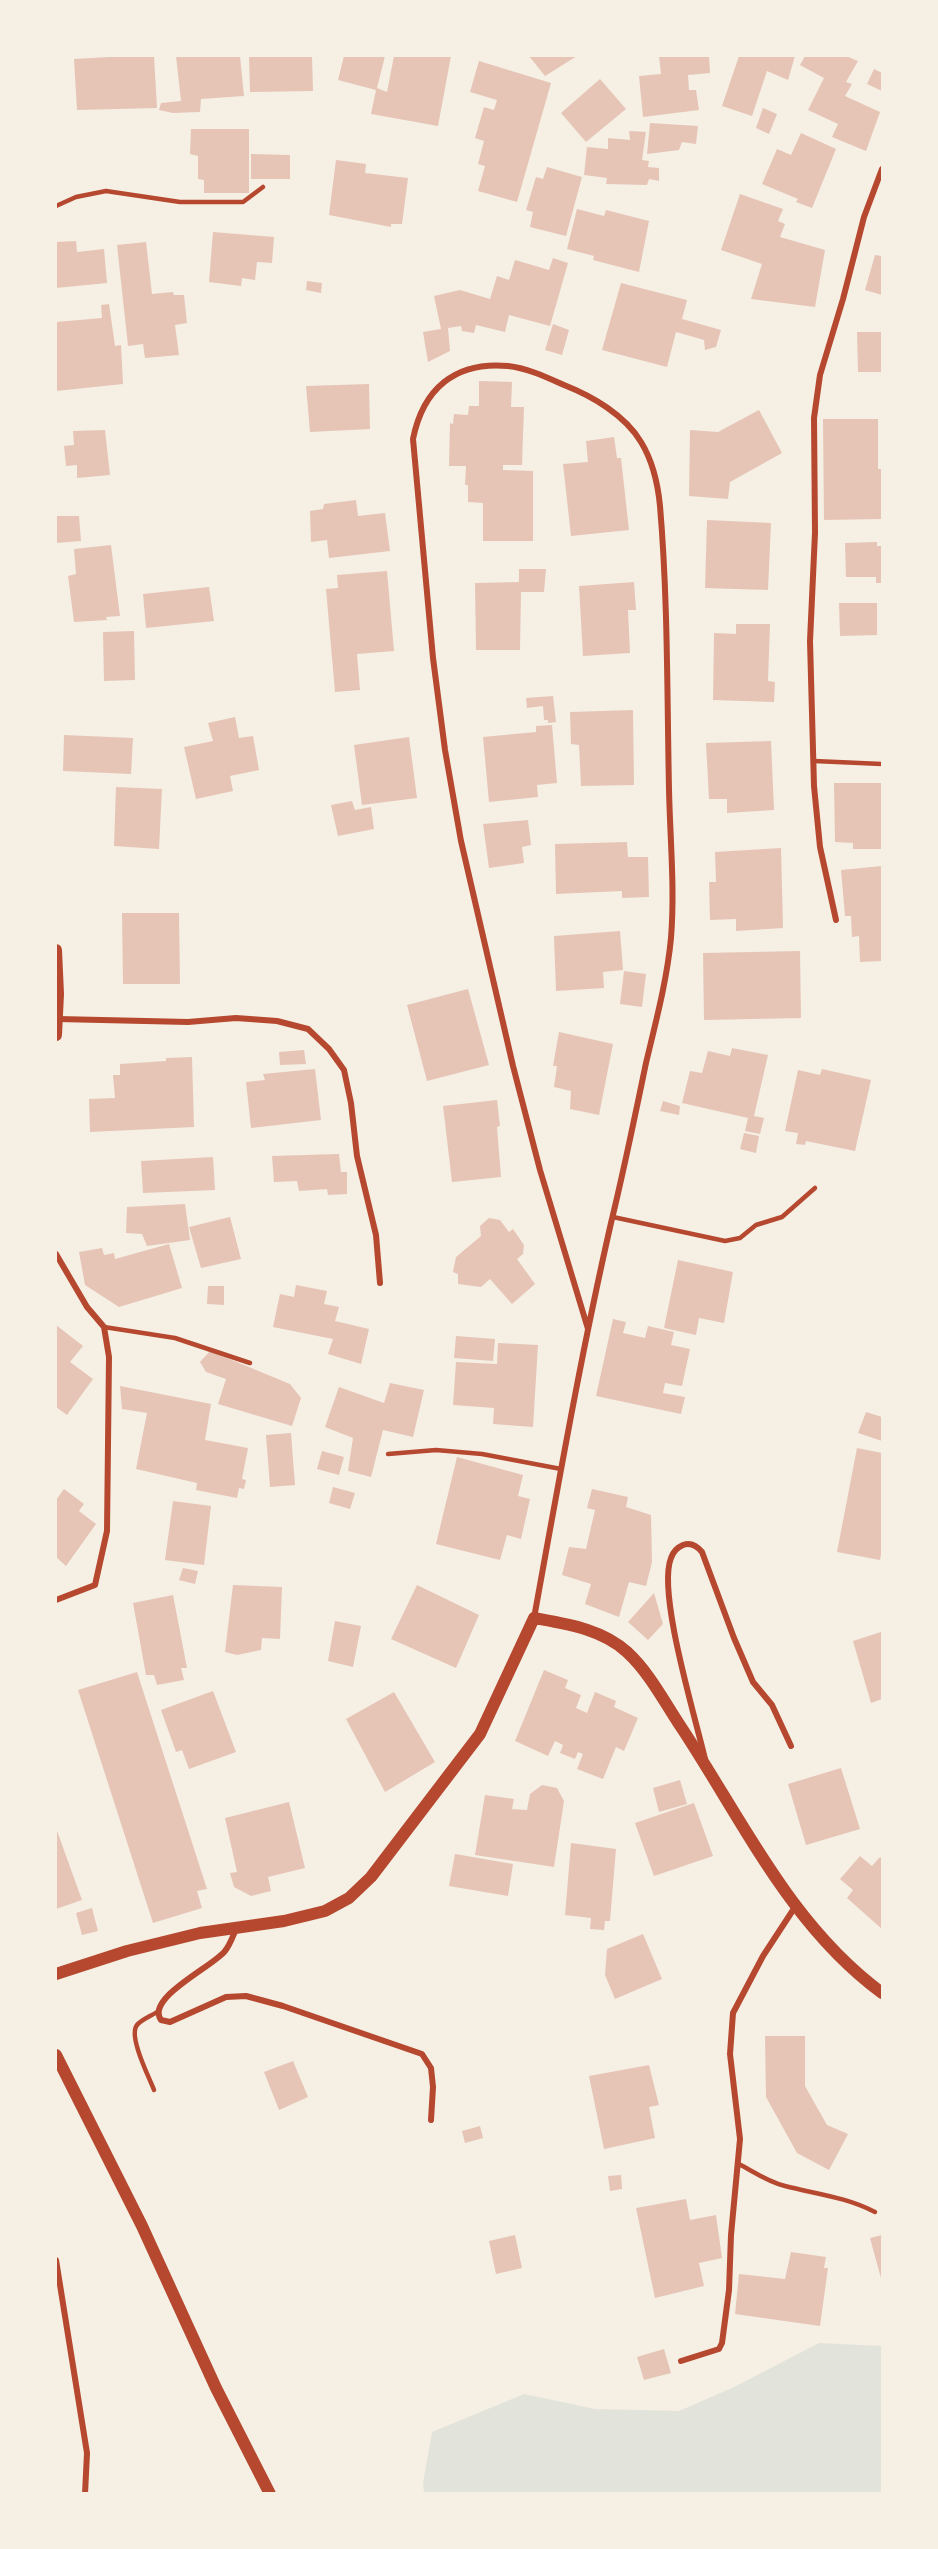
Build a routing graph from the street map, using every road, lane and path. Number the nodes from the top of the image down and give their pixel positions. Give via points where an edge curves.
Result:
1 (882, 169) edge
2 (263, 187) dead end
3 (56, 206) edge
4 (814, 761) junction
5 (882, 764) edge
6 (836, 920) dead end
7 (56, 950) edge
8 (58, 1019) junction
9 (56, 1035) edge
10 (815, 1188) dead end
11 (613, 1217) junction
12 (56, 1254) edge
13 (380, 1283) dead end
14 (104, 1327) junction
15 (588, 1329) junction
16 (250, 1363) dead end
17 (388, 1454) dead end
18 (561, 1469) junction
19 (56, 1600) edge
20 (534, 1618) junction
21 (791, 1746) dead end
22 (708, 1771) junction
23 (795, 1907) junction
24 (237, 1928) junction
25 (56, 1974) edge
26 (882, 1993) edge
27 (157, 2012) junction
28 (56, 2055) edge
29 (154, 2090) dead end
30 (431, 2120) dead end
31 (739, 2164) junction
32 (875, 2212) dead end
33 (56, 2260) edge
34 (681, 2361) dead end
35 (85, 2493) edge
36 (270, 2493) edge

1 - 4 street via 864,217 820,375 814,418 815,533 810,641
2 - 3 lane via 243,202 180,202 106,191
4 - 5 lane
4 - 6 street via 820,848
7 - 8 main road
8 - 9 main road
8 - 13 street via 188,1022 236,1018 277,1021 308,1029 344,1070 357,1156 376,1235
10 - 11 lane via 782,1217 756,1225 740,1238 725,1241
11 - 15 street
11 - 15 street via 671,938 673,858 660,501 642,443 628,425 605,407 577,390 537,374 510,366 482,366 457,373 439,386 417,417 413,439 433,658 461,841 540,1170
12 - 14 street via 87,1307
14 - 16 lane via 175,1338
14 - 19 street via 109,1357 107,1531 95,1584
15 - 18 street
17 - 18 lane via 436,1450
18 - 20 street
20 - 22 main road via 578,1626 627,1652 654,1686
20 - 24 main road via 480,1734 371,1877 349,1898 325,1911
21 - 22 street via 772,1705 753,1682 702,1552 697,1545 686,1544 676,1548 669,1560 669,1587 674,1634
22 - 23 main road
23 - 26 main road via 861,1978
23 - 31 street via 733,2013 730,2054 740,2139
24 - 25 main road via 127,1951
24 - 27 street via 225,1952 170,1993
27 - 29 lane via 134,2030
27 - 30 street via 161,2020 170,2022 226,1997 246,1996 422,2054 431,2068
28 - 36 main road
31 - 32 lane via 767,2180 856,2202
31 - 34 street via 722,2343 719,2349
33 - 35 street via 85,2442

